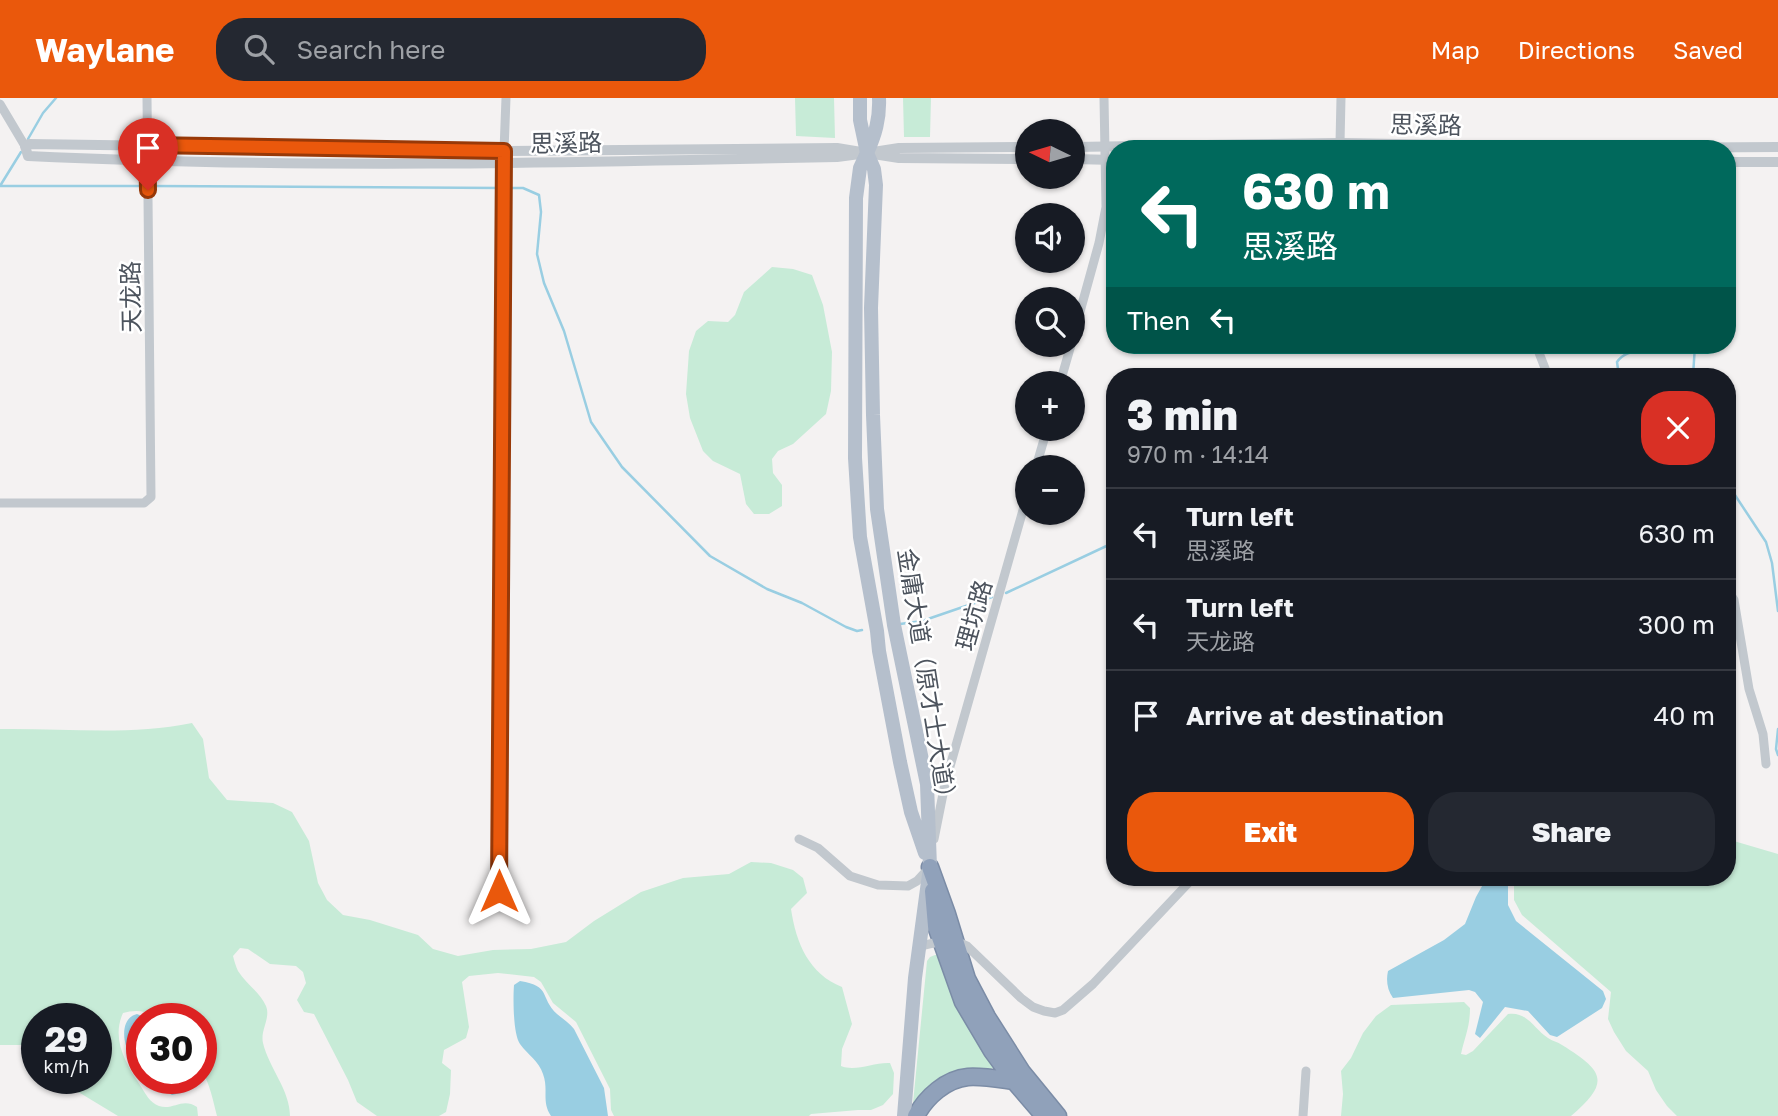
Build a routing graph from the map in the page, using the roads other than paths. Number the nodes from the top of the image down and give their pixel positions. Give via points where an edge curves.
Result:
1 (147, 98) edge
2 (506, 98) edge
3 (860, 98) edge
4 (879, 98) edge
5 (1104, 98) edge
6 (1341, 98) edge
7 (0, 104) edge
8 (1340, 140) edge
9 (147, 145) junction
10 (24, 146) junction
11 (1015, 147) edge
12 (1085, 147) edge
13 (1104, 147) junction
14 (1736, 147) edge
15 (1778, 147) edge
16 (504, 151) junction
17 (1106, 151) edge
18 (867, 153) junction
19 (1015, 159) edge
20 (1085, 159) edge
21 (1106, 160) edge
22 (148, 162) junction
23 (1736, 162) edge
24 (1778, 162) edge
25 (505, 164) junction
26 (1106, 222) edge
27 (1085, 294) edge
28 (0, 503) edge
29 (1019, 525) edge
30 (1736, 612) edge
31 (894, 629) junction
32 (877, 631) junction
33 (1766, 764) dead end
34 (799, 839) dead end
35 (930, 867) junction
36 (1186, 886) edge
37 (499, 891) dead end
38 (948, 941) junction
39 (920, 946) junction
40 (1306, 1071) dead end
41 (1014, 1082) junction
42 (904, 1116) edge
43 (916, 1116) edge
44 (1044, 1116) edge
45 (1058, 1116) edge
46 (1303, 1116) edge

1 - 9 street, 天龙路
2 - 16 street
3 - 18 main road, 金庸大道（原才士大道）
4 - 18 main road, 金庸大道（原才士大道） via 876,133
5 - 13 street
6 - 8 street
7 - 10 street
9 - 10 street, 思溪路
9 - 16 street, 思溪路
9 - 22 street, 天龙路
10 - 22 street, 思溪路 via 28,156
11 - 18 street, 思溪路 via 899,148
12 - 13 street, 思溪路
13 - 17 street
14 - 15 street, 思溪路
16 - 18 street, 思溪路 via 837,148
16 - 25 street
18 - 19 street, 思溪路 via 899,158
18 - 25 street, 思溪路
18 - 31 main road, 金庸大道（原才士大道） via 876,185 871,308 877,509
18 - 32 main road, 金庸大道（原才士大道） via 856,198 855,458 860,537
20 - 21 street
22 - 25 street, 思溪路
22 - 28 street, 天龙路 via 151,496 144,503
23 - 24 street
25 - 37 street
26 - 27 street
29 - 35 street, 理坑路 via 944,784
30 - 33 street
31 - 32 main road
31 - 35 main road, 金庸大道（原才士大道） via 927,784
32 - 35 main road, 金庸大道（原才士大道） via 911,812
34 - 35 street via 818,848 850,876 878,885 908,886
35 - 38 highway
35 - 39 main road
36 - 38 street via 1093,984 1055,1013 1033,1007 967,946
38 - 39 street
38 - 41 highway via 963,1002
38 - 45 highway via 987,1017 1022,1072
39 - 42 main road
40 - 46 street
41 - 43 highway via 967,1077 948,1083 935,1091
41 - 44 highway

